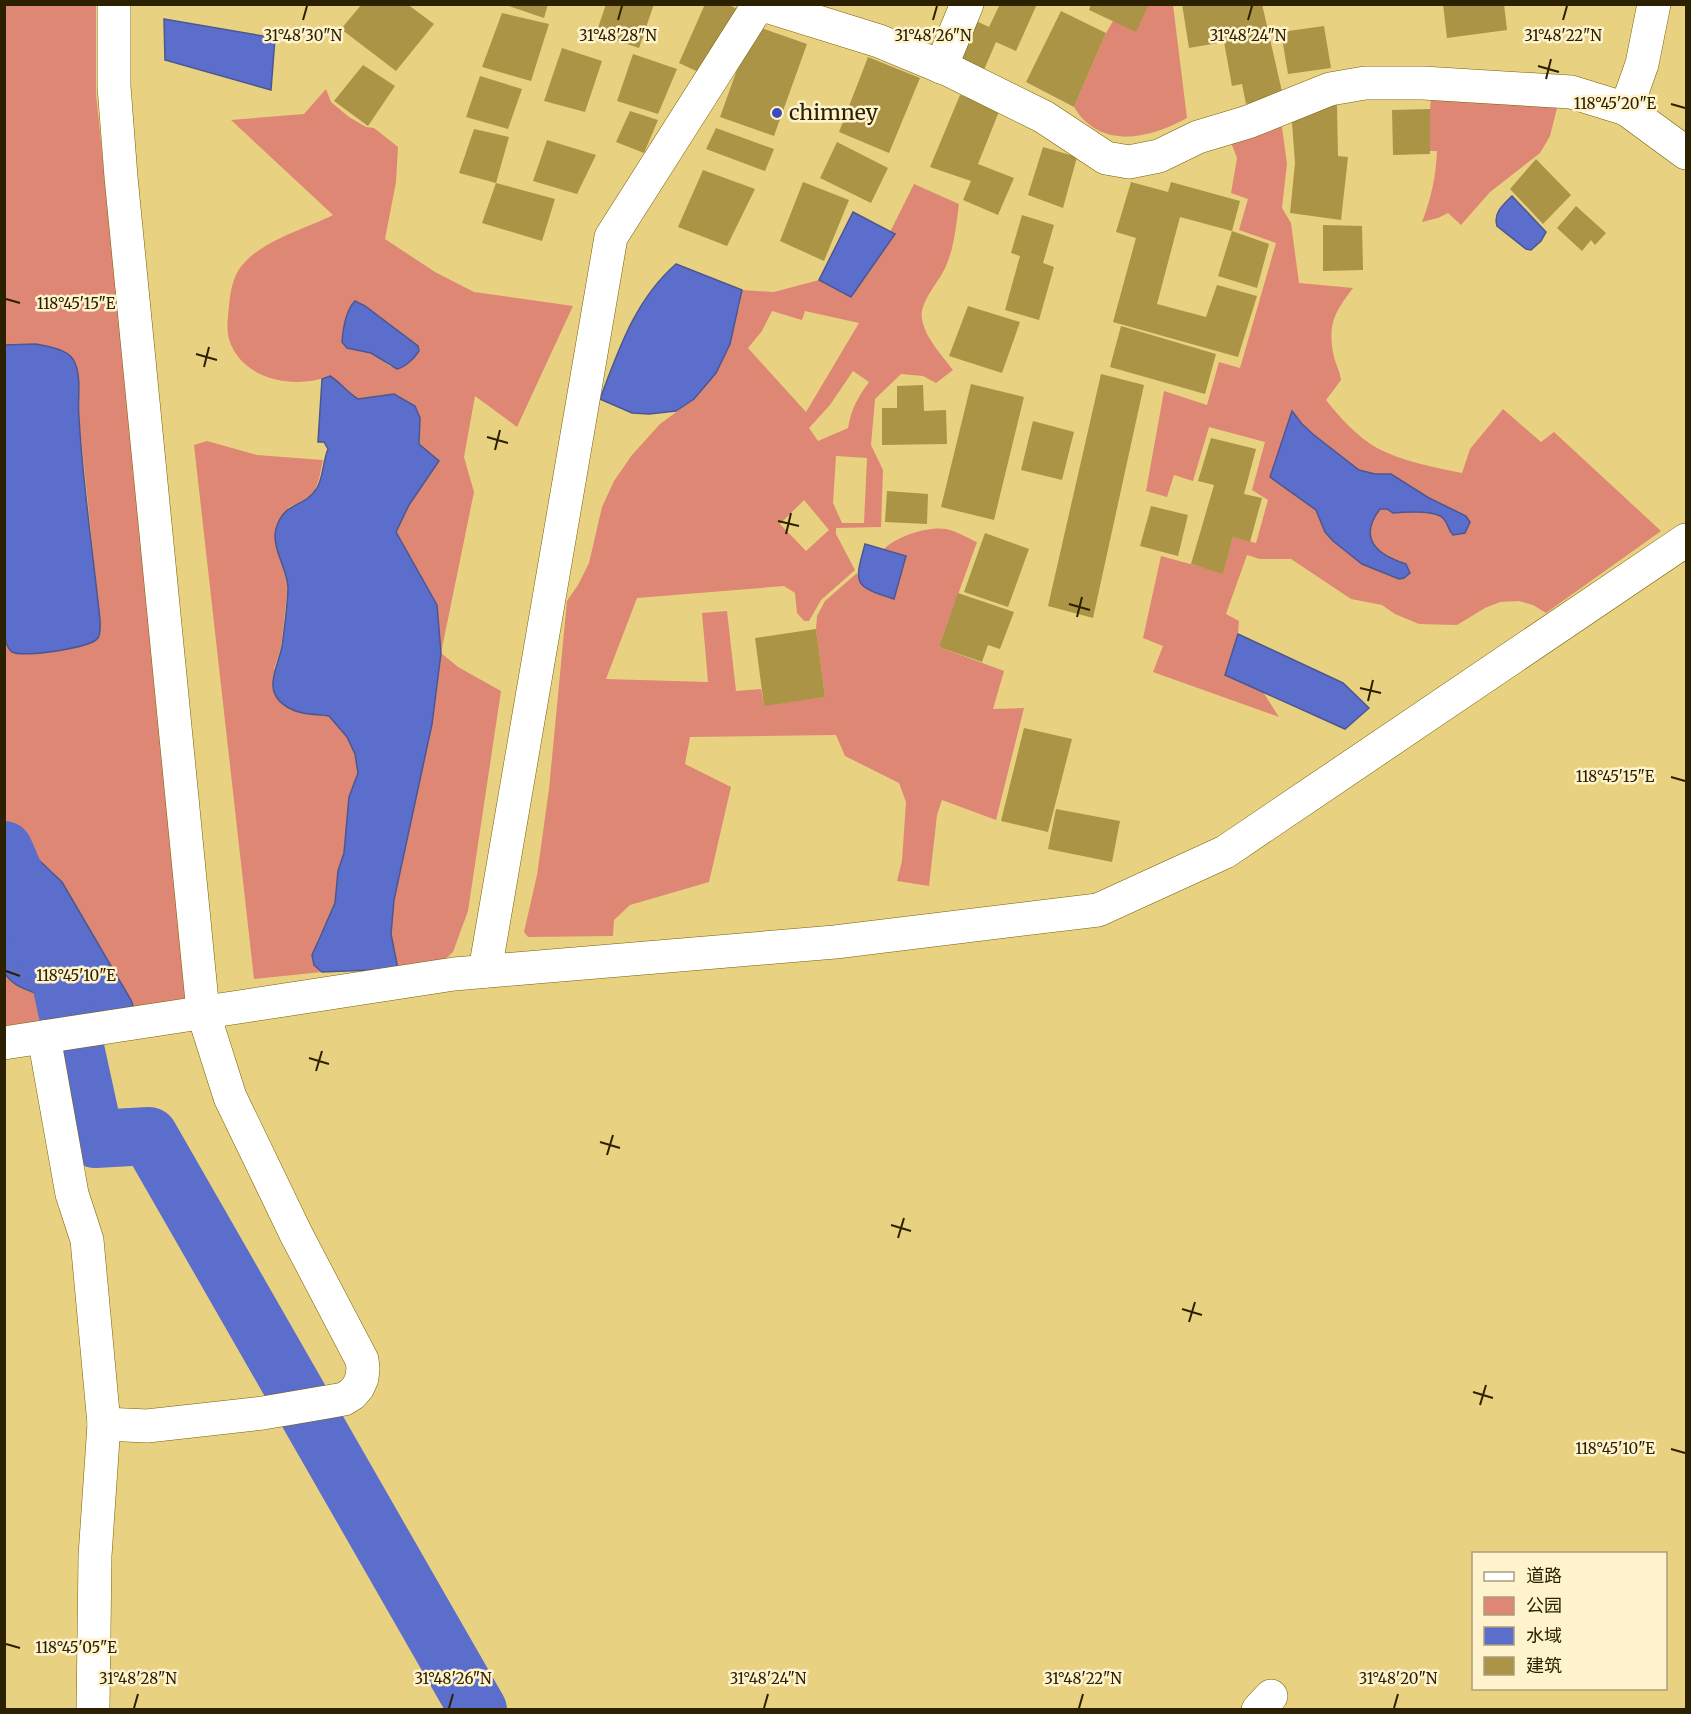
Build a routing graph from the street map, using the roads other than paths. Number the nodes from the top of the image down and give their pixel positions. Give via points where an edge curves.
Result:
1 (114, 4) edge
2 (759, 4) edge
3 (967, 4) edge
4 (1654, 4) edge
5 (941, 67) junction
6 (1626, 109) junction
7 (1686, 153) edge
8 (1686, 540) edge
9 (485, 971) junction
10 (203, 1012) junction
11 (45, 1037) junction
12 (4, 1043) edge
13 (104, 1424) junction
14 (93, 1710) edge

1 - 10 street via 114,86 121,177
2 - 5 street via 879,41
2 - 9 street via 611,237
3 - 5 street
4 - 6 street via 1642,64
5 - 6 street via 1044,117 1106,158 1129,162 1159,156 1198,137 1330,89 1365,83 1571,92
6 - 7 street
8 - 9 street via 1225,852 1098,910 835,942
9 - 10 street
10 - 11 street
10 - 13 street via 230,1096 362,1360 362,1378 344,1399 147,1426
11 - 12 street
11 - 13 street via 72,1194 87,1240
13 - 14 street via 95,1556

